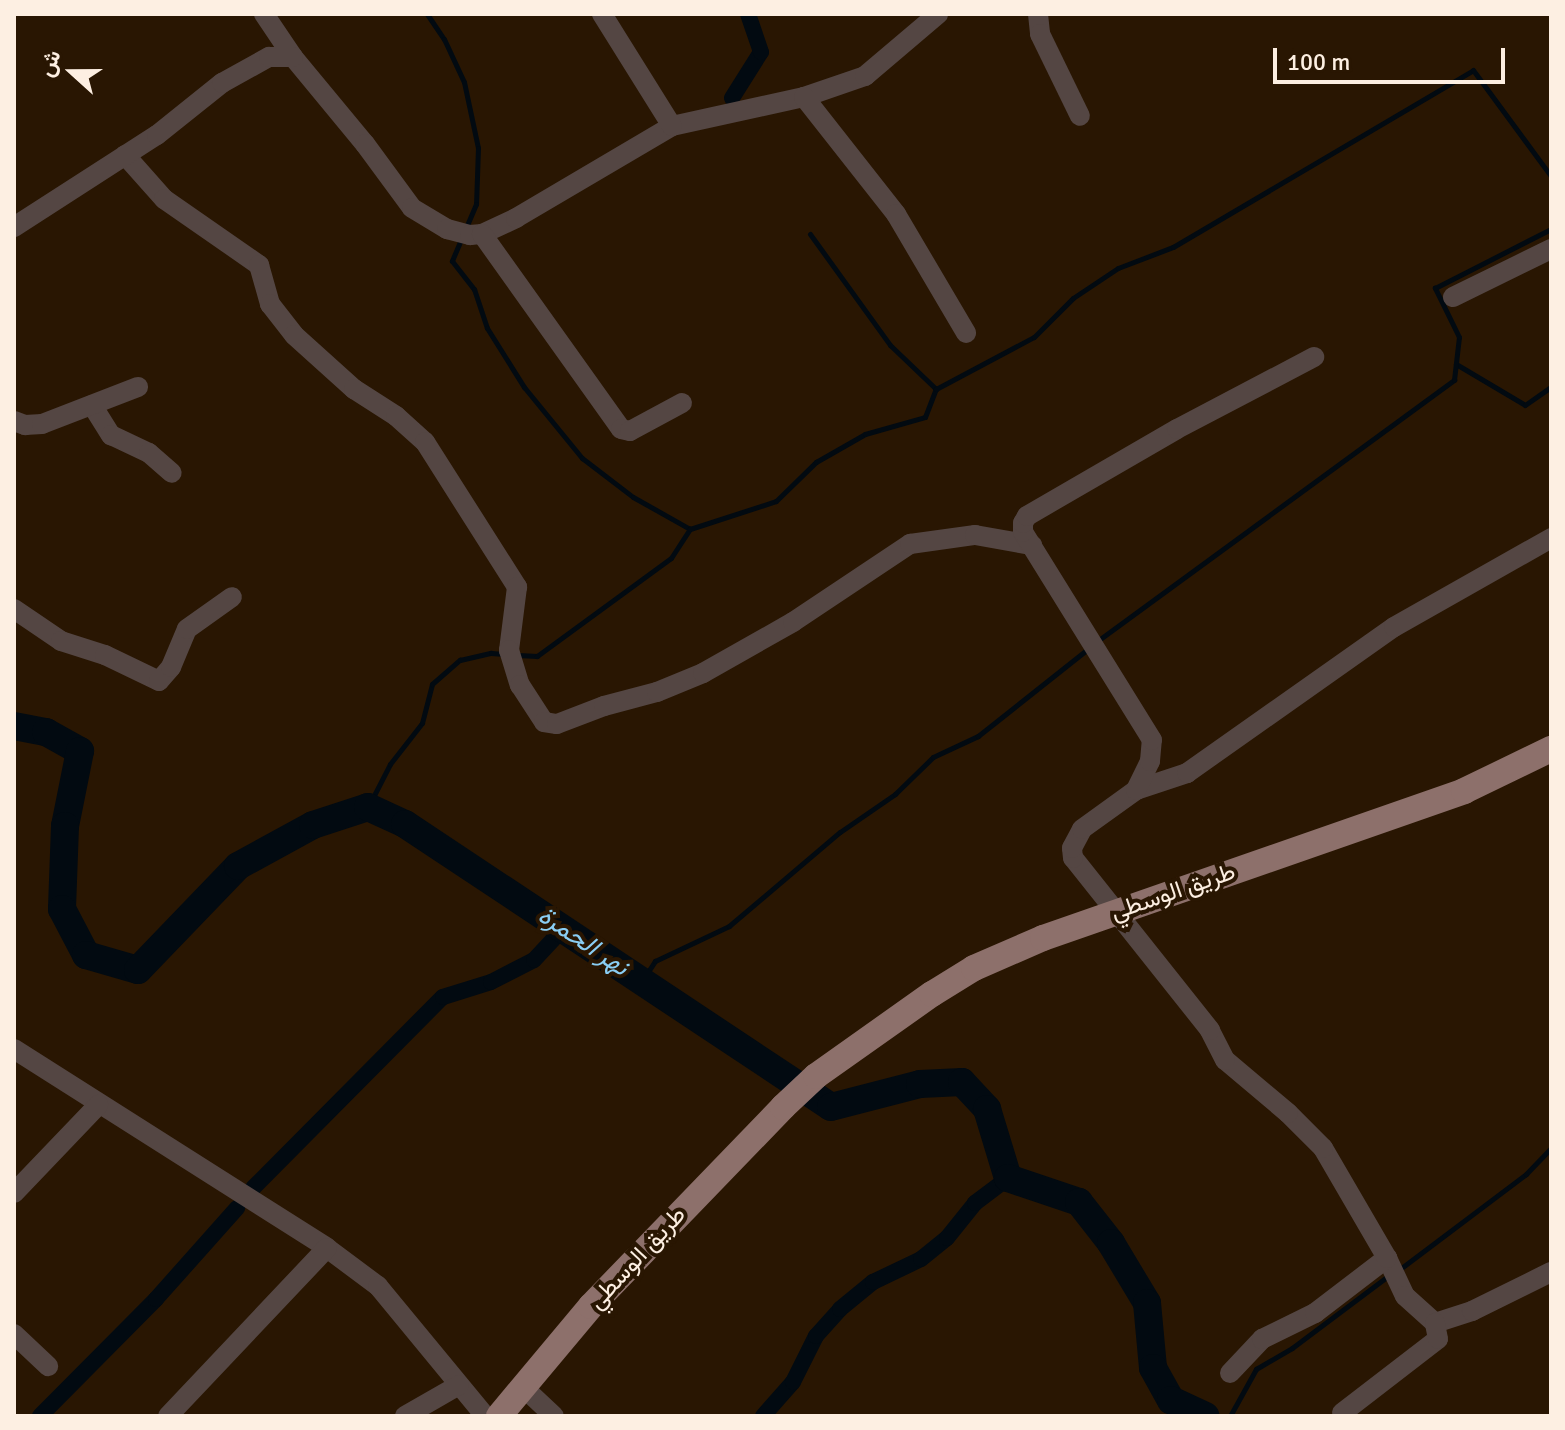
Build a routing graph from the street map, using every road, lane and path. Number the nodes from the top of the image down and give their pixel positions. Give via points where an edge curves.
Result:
1 (264, 14) edge
2 (602, 14) edge
3 (1038, 14) edge
4 (932, 16) edge
5 (293, 57) junction
6 (804, 97) junction
7 (1080, 116) dead end
8 (672, 126) junction
9 (125, 155) junction
10 (14, 227) edge
11 (476, 234) junction
12 (1551, 249) edge
13 (1453, 297) dead end
14 (966, 333) dead end
15 (1314, 357) dead end
16 (138, 387) dead end
17 (682, 403) dead end
18 (92, 405) junction
19 (18, 429) edge
20 (172, 473) dead end
21 (1551, 538) edge
22 (1032, 545) junction
23 (232, 597) dead end
24 (14, 609) edge
25 (1551, 749) edge
26 (1136, 790) junction
27 (1114, 911) junction
28 (14, 1049) edge
29 (98, 1105) junction
30 (14, 1193) edge
31 (327, 1248) junction
32 (1387, 1258) junction
33 (1551, 1272) edge
34 (1435, 1323) junction
35 (14, 1334) edge
36 (48, 1366) dead end
37 (1230, 1373) dead end
38 (459, 1385) junction
39 (523, 1387) junction
40 (1342, 1413) dead end
41 (168, 1416) edge
42 (405, 1416) edge
43 (485, 1416) edge
44 (499, 1416) edge
45 (554, 1416) edge

1 - 5 street
2 - 8 street
3 - 7 street via 1040,34
4 - 6 street via 865,76
5 - 9 street via 269,57 222,83
5 - 11 street via 412,208 447,229
6 - 8 street
6 - 14 street via 896,214
8 - 11 street
9 - 10 street
9 - 22 street via 164,199 259,265 270,304 294,335 425,442 517,587 512,660 540,720 557,724 703,673 793,622 910,544 975,535
11 - 17 street via 621,429 630,431
12 - 13 street
15 - 22 street via 1027,516 1023,532
16 - 18 street
18 - 19 street
18 - 20 street via 111,435 149,453
21 - 26 street via 1394,627 1187,773
22 - 26 street via 1152,740 1150,761
23 - 24 street via 187,629 159,681 61,641
25 - 27 main road, طريق الوسطي via 1464,791
26 - 27 street via 1082,829 1072,848 1073,858
27 - 32 street via 1210,1030 1225,1060 1323,1148
27 - 39 main road, طريق الوسطي via 974,968 816,1076 591,1306
28 - 29 street
29 - 30 street
29 - 31 street
31 - 38 street via 378,1286
31 - 41 street
32 - 34 street via 1405,1296
32 - 37 street via 1315,1313 1262,1339
33 - 34 street
34 - 40 street via 1438,1339
35 - 36 street
38 - 42 street
38 - 43 street
39 - 44 main road, طريق الوسطي
39 - 45 street

